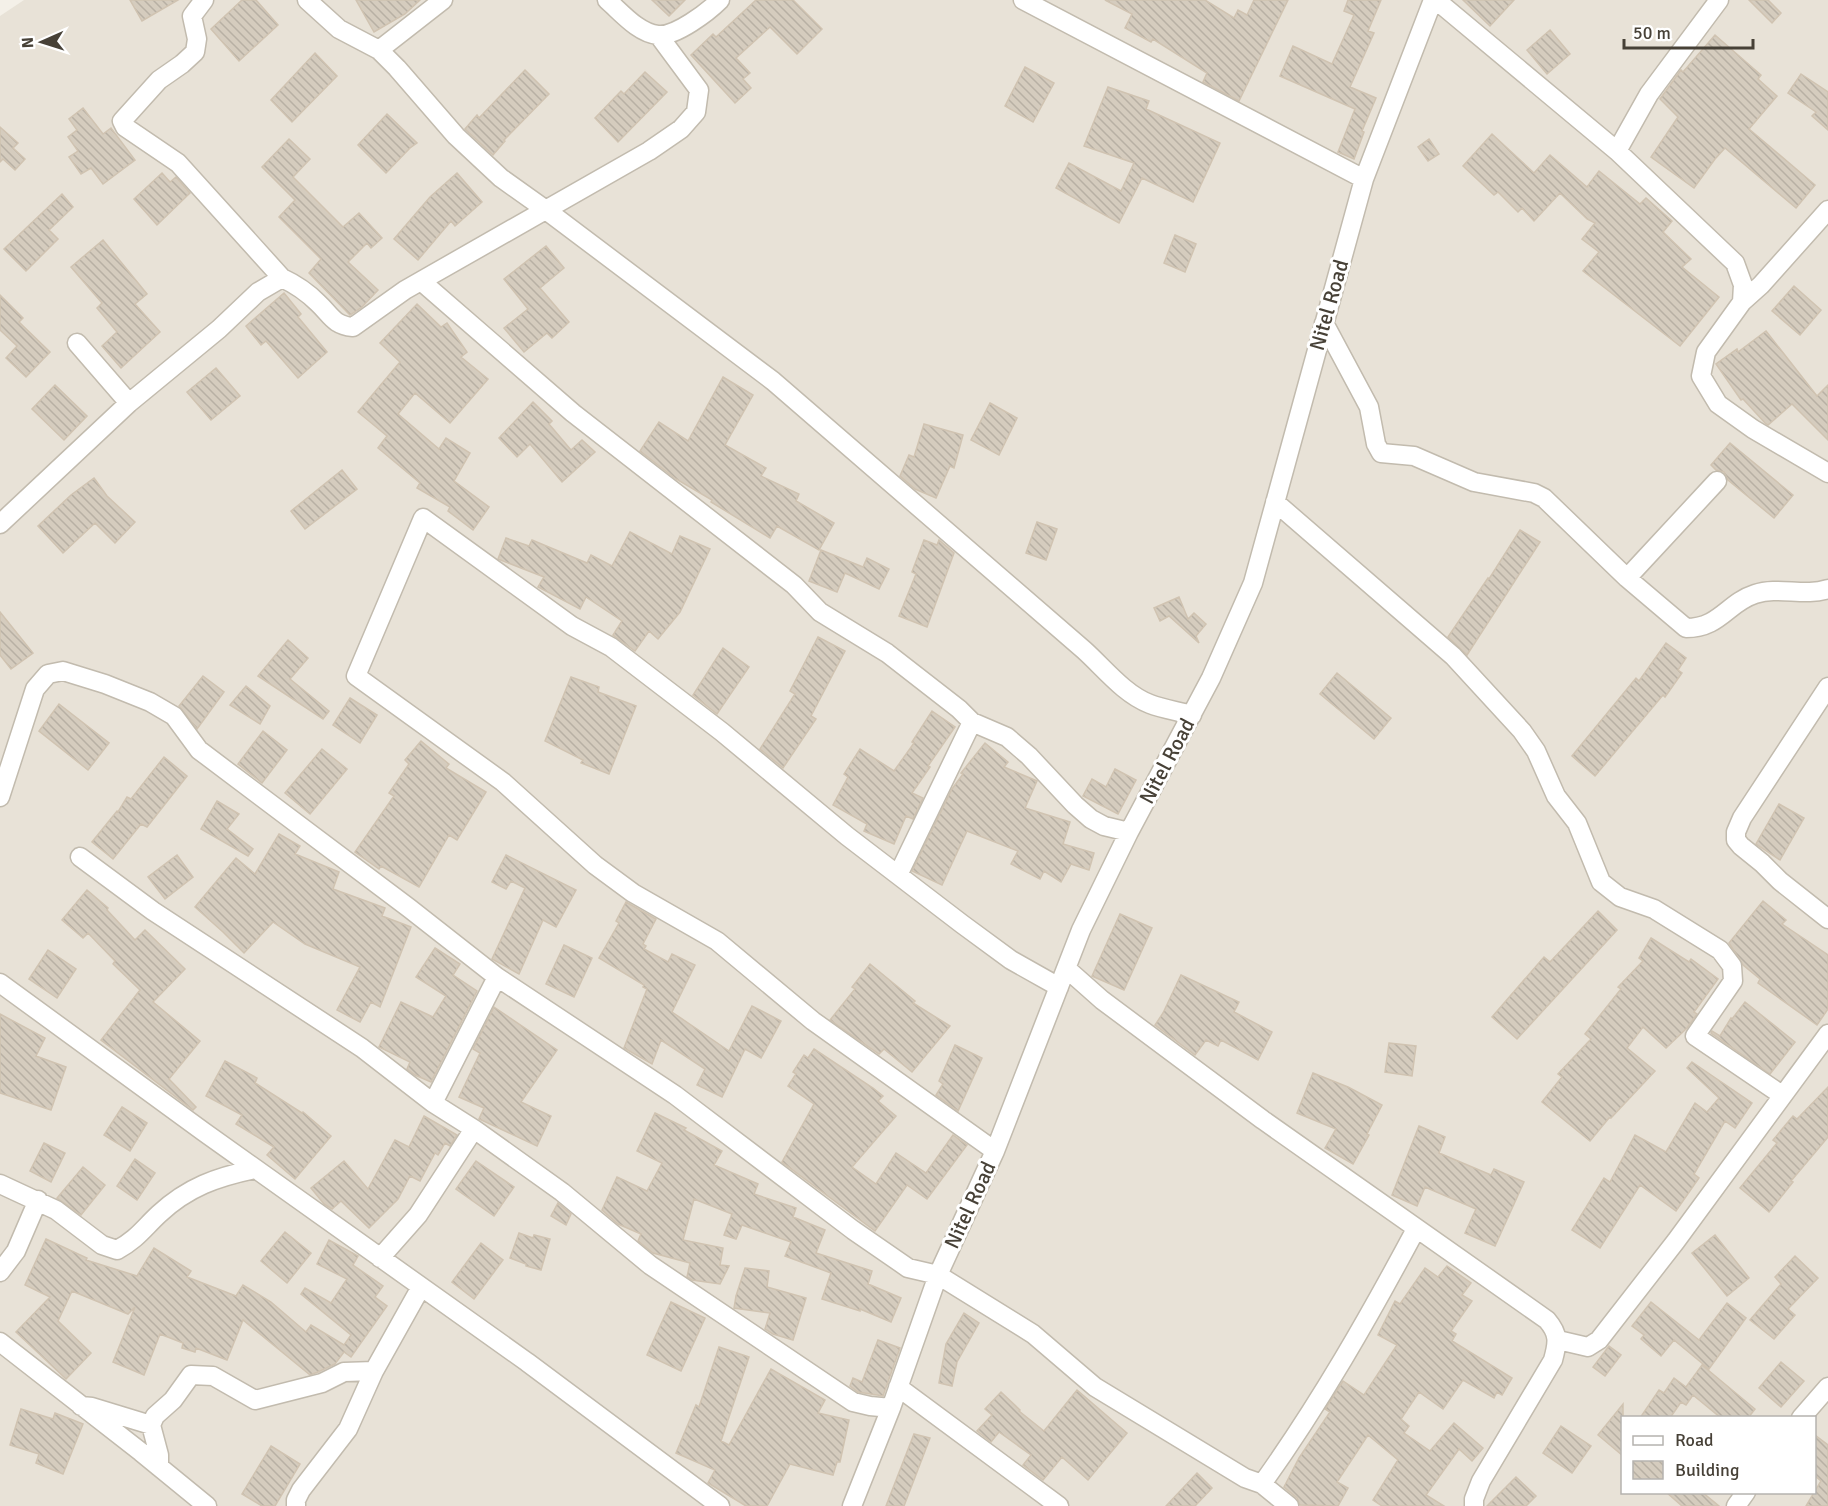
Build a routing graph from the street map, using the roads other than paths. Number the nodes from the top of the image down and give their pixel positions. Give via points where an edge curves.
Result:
1 (204, 0) edge
2 (307, 0) edge
3 (443, 0) edge
4 (608, 0) edge
5 (720, 0) edge
6 (1023, 0) edge
7 (1435, 0) edge
8 (1719, 0) edge
9 (659, 36) junction
10 (379, 50) junction
11 (1617, 151) junction
12 (1364, 178) junction
13 (546, 210) junction
14 (1828, 210) edge
15 (282, 278) junction
16 (421, 281) junction
17 (1742, 302) junction
18 (1324, 322) junction
19 (77, 343) dead end
20 (129, 403) junction
21 (1828, 473) edge
22 (1717, 481) dead end
23 (1275, 502) junction
24 (0, 524) edge
25 (1627, 578) junction
26 (1825, 594) edge
27 (1828, 687) edge
28 (1192, 715) junction
29 (972, 722) junction
30 (0, 797) edge
31 (1130, 832) junction
32 (80, 857) dead end
33 (898, 875) junction
34 (1828, 919) edge
35 (1067, 969) junction
36 (497, 977) junction
37 (0, 983) edge
38 (1059, 987) junction
39 (1828, 1034) edge
40 (1782, 1095) junction
41 (433, 1102) junction
42 (474, 1129) junction
43 (995, 1151) junction
44 (255, 1169) junction
45 (0, 1184) edge
46 (38, 1200) junction
47 (1416, 1229) junction
48 (380, 1258) junction
49 (0, 1272) edge
50 (938, 1275) junction
51 (421, 1287) junction
52 (1558, 1340) junction
53 (0, 1342) edge
54 (374, 1371) junction
55 (898, 1387) junction
56 (1828, 1387) edge
57 (81, 1406) junction
58 (891, 1408) junction
59 (1803, 1416) edge
60 (151, 1425) junction
61 (159, 1467) junction
62 (1262, 1484) junction
63 (207, 1506) edge
64 (296, 1506) edge
65 (720, 1506) edge
66 (852, 1506) edge
67 (1059, 1506) edge
68 (1289, 1506) edge
69 (1474, 1506) edge

1 - 15 street via 192,16 195,52 159,80 122,121 178,163
2 - 10 street via 339,29
3 - 10 street
4 - 9 street via 638,27
5 - 9 street via 682,28
6 - 12 street
7 - 11 street
7 - 12 street, Nitel Road
8 - 11 street via 1649,94
9 - 13 street via 699,90 696,112 681,129 649,152
10 - 13 street via 456,136 501,178
11 - 17 street via 1735,263 1743,285
12 - 18 street, Nitel Road
13 - 16 street
13 - 28 street via 773,381 1137,698
14 - 17 street
15 - 16 street via 319,303 334,321 353,327
15 - 20 street via 258,292
16 - 29 street via 573,413 794,585 820,612 887,653
17 - 21 street via 1706,352 1701,376 1718,404
18 - 23 street, Nitel Road
18 - 25 street via 1369,407 1381,453 1414,456 1474,482 1544,498
19 - 20 street
20 - 24 street
22 - 25 street
23 - 28 street, Nitel Road via 1253,583
23 - 40 street via 1453,656 1521,730 1536,751 1556,796 1577,823 1601,882 1620,897 1654,909 1720,950 1732,966 1733,981 1695,1036
25 - 26 street via 1686,628 1714,622 1742,599 1756,593
27 - 34 street via 1742,818 1736,840 1779,881
28 - 31 street, Nitel Road
29 - 31 street via 1007,737 1091,819
29 - 33 street
30 - 36 street via 35,689 48,674 63,671 105,684 174,716 199,750
31 - 35 street, Nitel Road via 1081,930
32 - 41 street via 153,911 362,1048
33 - 38 street via 1011,960
33 - 43 street via 611,647 572,626 423,518 356,676 503,782 595,865 633,893 717,941 813,1021
35 - 38 street, Nitel Road
35 - 47 street via 1102,1000 1263,1120
36 - 41 street
36 - 50 street via 675,1095 908,1268
37 - 44 street
38 - 43 street, Nitel Road
39 - 40 street
40 - 52 street via 1677,1241 1599,1340 1588,1347
41 - 42 street
42 - 48 street via 418,1215
42 - 58 street via 562,1192 650,1265 807,1373 853,1402
43 - 50 street, Nitel Road
44 - 46 street via 193,1188 117,1251 102,1245
44 - 48 street
45 - 46 street
46 - 49 street via 16,1251
47 - 52 street via 1547,1320 1556,1330
47 - 62 street via 1301,1430
48 - 51 street
50 - 55 street, Nitel Road
50 - 62 street via 1033,1334 1095,1387 1245,1478
51 - 54 street
51 - 65 street
52 - 69 street via 1553,1360 1481,1481
53 - 57 street
54 - 60 street via 344,1372 322,1383 255,1400 213,1376 191,1375
54 - 64 street via 348,1429 301,1490
55 - 58 street, Nitel Road
55 - 67 street
56 - 59 street
57 - 60 street
57 - 61 street
58 - 66 street, Nitel Road
60 - 61 street
61 - 63 street
62 - 68 street

